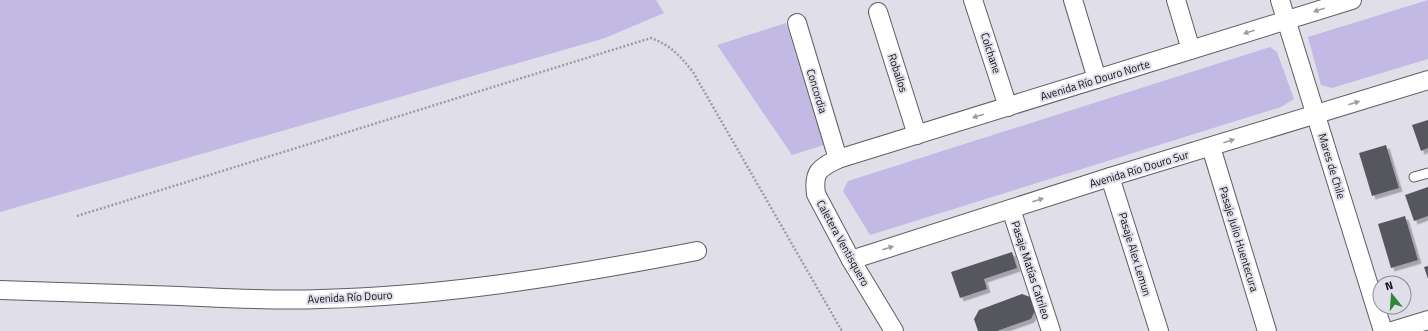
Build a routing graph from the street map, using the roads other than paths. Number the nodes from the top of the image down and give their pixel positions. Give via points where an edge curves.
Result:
1 (974, 0) edge
2 (1073, 0) edge
3 (1176, 0) edge
4 (1280, 0) edge
5 (1352, 0) edge
6 (878, 12) dead end
7 (1286, 20) junction
8 (797, 23) dead end
9 (1191, 50) junction
10 (1097, 79) junction
11 (1428, 80) edge
12 (1008, 107) junction
13 (1316, 115) junction
14 (917, 135) junction
15 (1211, 147) junction
16 (838, 159) junction
17 (1428, 173) edge
18 (1110, 177) junction
19 (1414, 177) dead end
20 (1011, 209) junction
21 (697, 251) dead end
22 (851, 260) junction
23 (0, 290) edge
24 (1428, 320) edge
25 (894, 331) edge
26 (1051, 331) edge
27 (1159, 331) edge
28 (1267, 331) edge
29 (1383, 331) edge
30 (1392, 331) edge

1 - 12 street, Colchane
2 - 10 street
3 - 9 street
4 - 7 street, Mares de Chile
5 -> 7 street, Avenida Río Douro Norte
6 - 14 street, Roballos
7 -> 9 street, Avenida Río Douro Norte
7 - 13 street, Mares de Chile
8 - 16 street, Concordia
9 - 10 street, Avenida Río Douro Norte
10 - 12 street, Avenida Río Douro Norte
13 -> 11 street, Avenida Río Douro Sur
12 -> 14 street, Avenida Río Douro Norte
15 -> 13 street, Avenida Río Douro Sur
13 - 29 street, Mares de Chile
14 - 16 street, Avenida Río Douro Norte
15 - 18 street, Avenida Río Douro Sur
15 - 28 street, Pasaje Julio Huentecura
16 - 22 street, Caletera Ventisquero via 825,165 814,181 816,194
17 - 19 lane
20 -> 18 street, Avenida Río Douro Sur
18 - 27 street, Pasaje Alex Lemun
22 -> 20 street, Avenida Río Douro Sur
20 - 26 street, Pasaje Matías Catrileo
21 - 23 street, Avenida Río Douro via 489,286 367,297 274,300
22 - 25 street, Caletera Ventisquero
24 - 30 street

